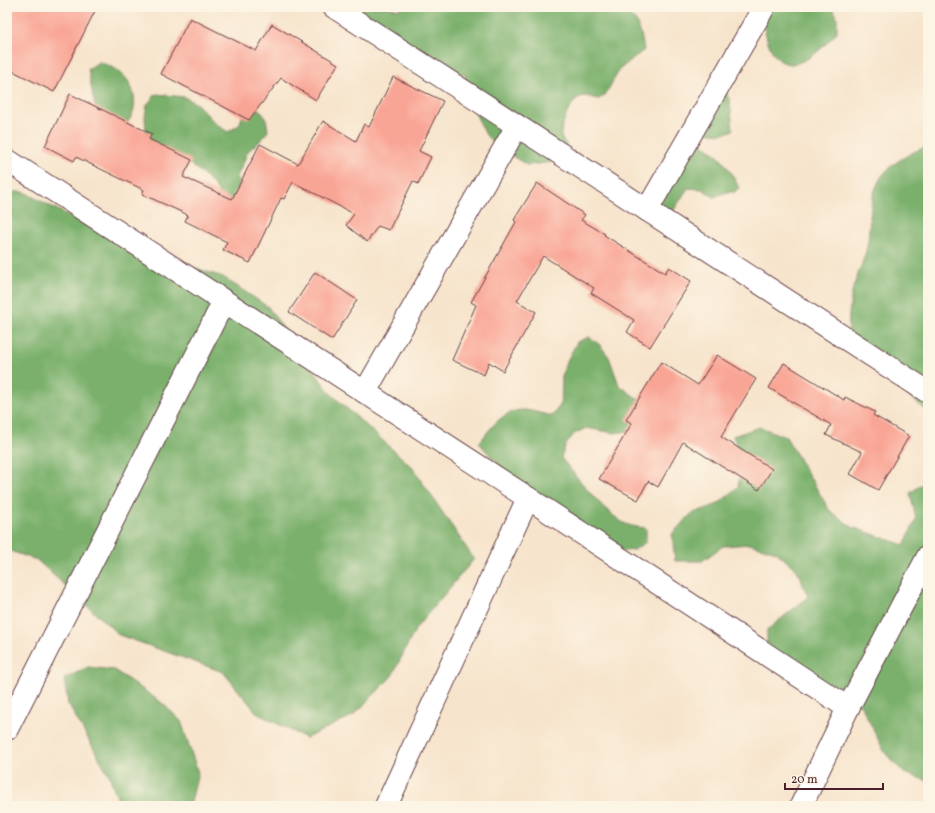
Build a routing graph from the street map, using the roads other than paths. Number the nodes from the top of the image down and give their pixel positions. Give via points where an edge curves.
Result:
1 (334, 7) edge
2 (764, 7) edge
3 (517, 126) junction
4 (7, 160) edge
5 (647, 210) junction
6 (224, 301) junction
7 (365, 392) junction
8 (928, 392) edge
9 (528, 498) junction
10 (928, 556) edge
11 (848, 708) junction
12 (7, 729) edge
13 (386, 806) edge
14 (801, 806) edge

1 - 3 street
2 - 5 street
3 - 5 street
3 - 7 street
4 - 6 street
5 - 8 street
6 - 7 street
6 - 12 street
7 - 9 street
9 - 11 street
9 - 13 street
10 - 11 street
11 - 14 street

